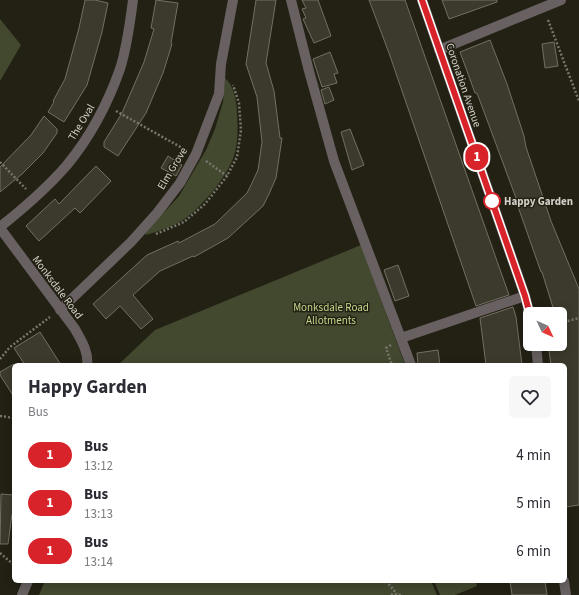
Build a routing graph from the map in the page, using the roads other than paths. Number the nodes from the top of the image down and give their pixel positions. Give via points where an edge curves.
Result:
1 (133, 0) edge
2 (233, 0) edge
3 (291, 0) edge
4 (422, 0) edge
5 (561, 0) edge
6 (439, 50) junction
7 (0, 227) edge
8 (525, 296) junction
9 (528, 307) edge
10 (60, 310) junction
11 (401, 338) junction
12 (537, 351) edge
13 (87, 363) edge
14 (410, 363) edge
15 (538, 363) edge
16 (27, 583) edge
17 (564, 583) edge
18 (22, 595) edge
19 (566, 595) edge

1 - 7 street, The Oval via 120,68 105,105 88,136 67,165
2 - 10 street, Elm Grove via 221,64 219,94 196,154 180,183 131,242
3 - 11 street via 334,161
4 - 6 street, Coronation Avenue
5 - 6 street
6 - 8 street, Coronation Avenue
7 - 10 street, Monksdale Road
8 - 9 street, Coronation Avenue
8 - 11 street
10 - 13 street, Monksdale Road via 84,346
11 - 14 street
12 - 15 street
16 - 18 street
17 - 19 street

